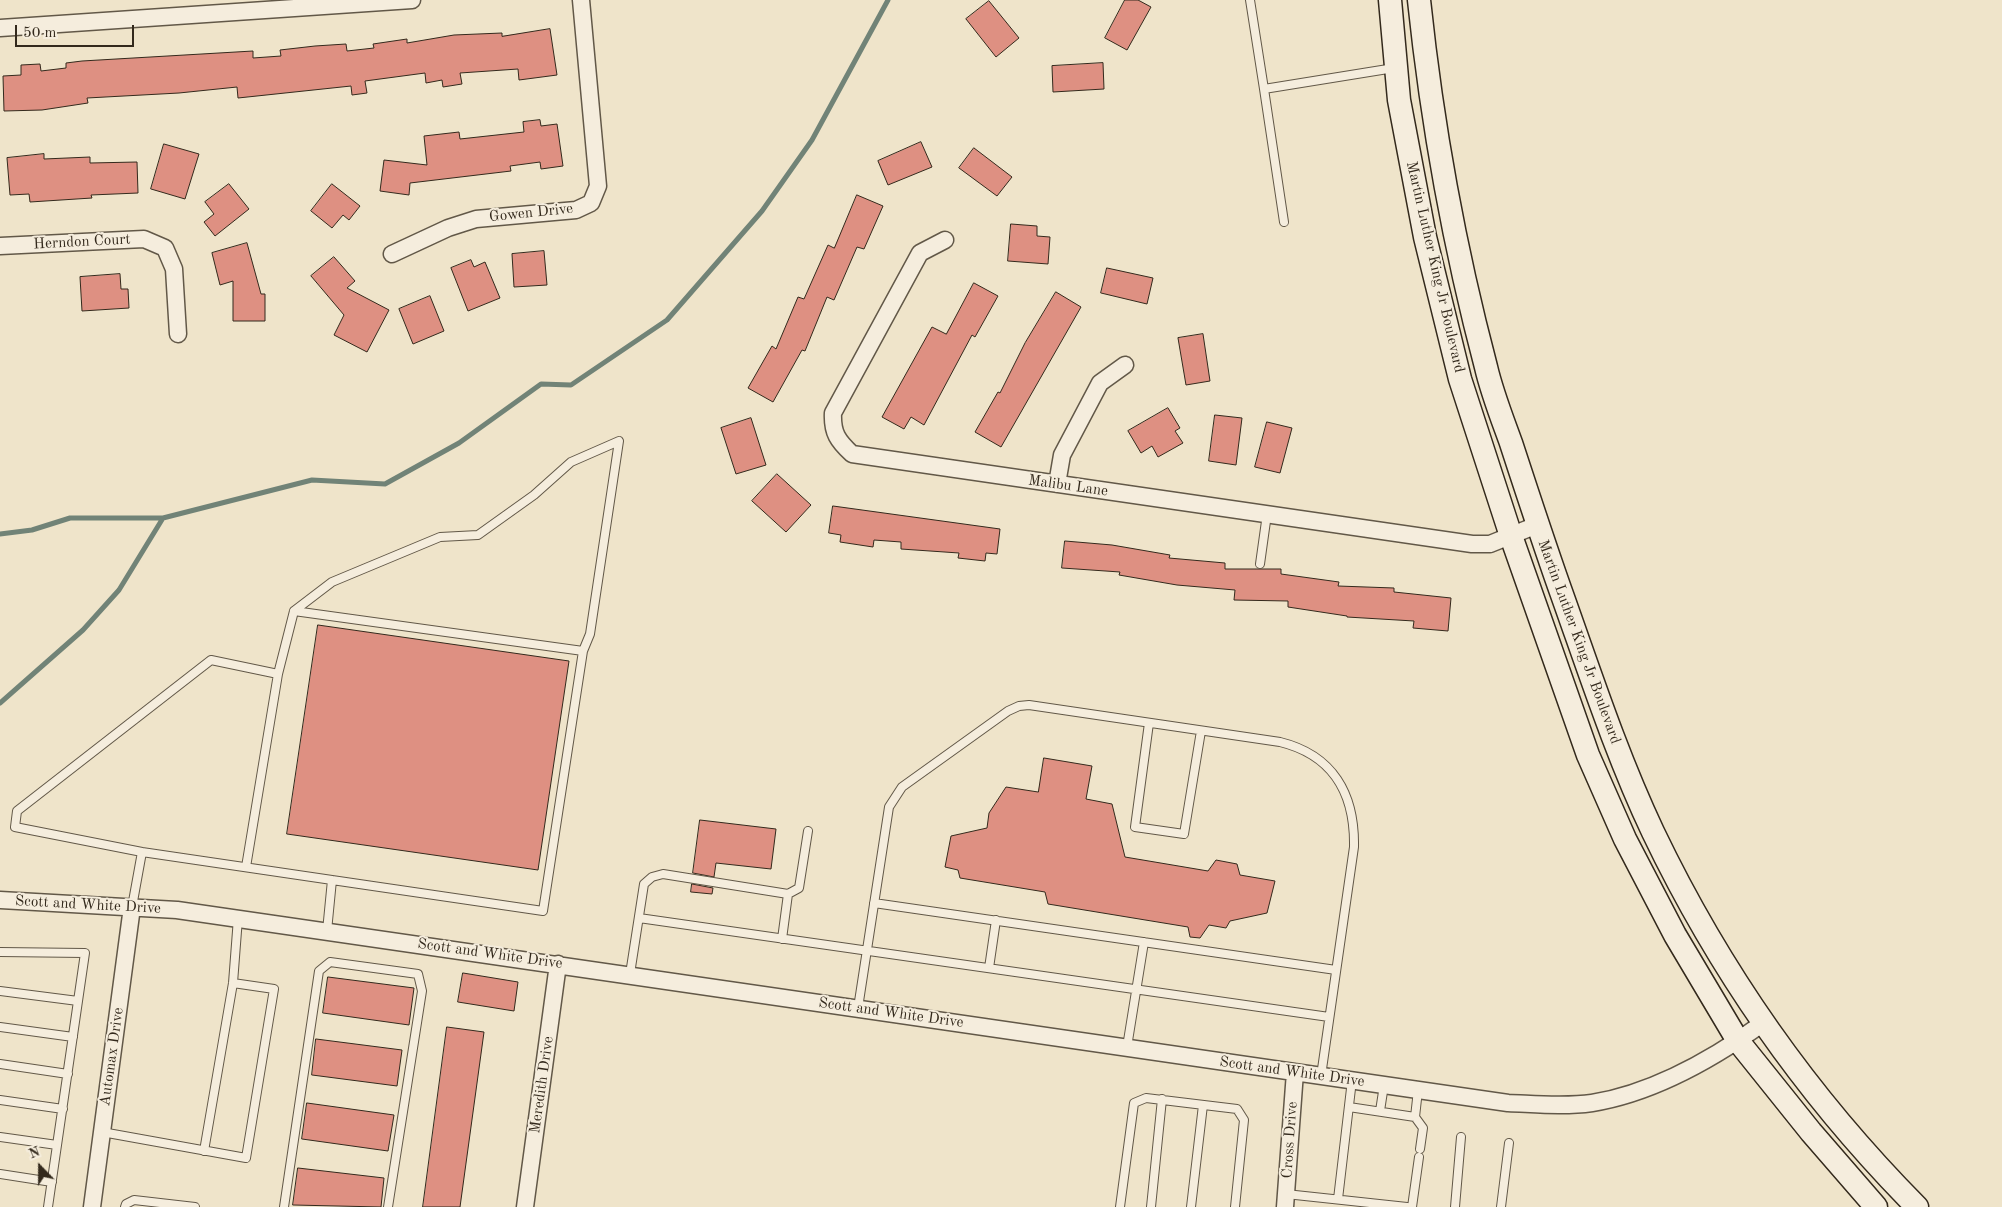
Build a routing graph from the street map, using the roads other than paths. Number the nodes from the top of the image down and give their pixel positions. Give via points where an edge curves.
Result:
1 (412, 0) edge
2 (581, 0) edge
3 (1250, 0) edge
4 (1390, 0) edge
5 (1419, 0) edge
6 (0, 28) edge
7 (1396, 67) junction
8 (1264, 89) junction
9 (1284, 222) dead end
10 (945, 240) dead end
11 (0, 246) edge
12 (392, 254) dead end
13 (178, 334) dead end
14 (1125, 365) dead end
15 (1056, 484) junction
16 (1267, 514) junction
17 (1537, 525) junction
18 (1511, 536) junction
19 (1260, 564) dead end
20 (294, 611) junction
21 (583, 651) junction
22 (278, 674) junction
23 (1149, 723) junction
24 (1201, 731) junction
25 (808, 831) dead end
26 (142, 852) junction
27 (246, 867) junction
28 (332, 880) junction
29 (788, 894) junction
30 (0, 900) edge
31 (874, 903) junction
32 (132, 906) junction
33 (238, 918) junction
34 (639, 918) junction
35 (996, 920) junction
36 (328, 931) junction
37 (782, 939) junction
38 (1144, 942) junction
39 (867, 951) junction
40 (0, 952) edge
41 (558, 964) junction
42 (989, 968) junction
43 (1336, 970) junction
44 (630, 974) junction
45 (233, 983) junction
46 (1136, 989) junction
47 (0, 991) edge
48 (78, 1001) junction
49 (858, 1008) junction
50 (1330, 1016) junction
51 (1763, 1022) junction
52 (0, 1027) edge
53 (73, 1037) junction
54 (1738, 1041) junction
55 (1127, 1048) junction
56 (0, 1064) edge
57 (1295, 1072) junction
58 (68, 1074) junction
59 (1321, 1076) junction
60 (1352, 1080) junction
61 (1384, 1085) junction
62 (1418, 1090) junction
63 (0, 1100) edge
64 (1162, 1100) junction
65 (1202, 1105) junction
66 (1349, 1108) junction
67 (63, 1109) junction
68 (1380, 1111) junction
69 (1416, 1117) junction
70 (102, 1132) junction
71 (0, 1137) edge
72 (1461, 1138) dead end
73 (1508, 1143) dead end
74 (57, 1145) junction
75 (204, 1151) junction
76 (0, 1174) edge
77 (52, 1182) junction
78 (1338, 1199) junction
79 (1285, 1200) edge
80 (154, 1205) edge
81 (48, 1207) edge
82 (92, 1207) edge
83 (125, 1207) edge
84 (195, 1207) edge
85 (284, 1207) edge
86 (388, 1207) edge
87 (525, 1207) edge
88 (1120, 1207) edge
89 (1151, 1207) edge
90 (1191, 1207) edge
91 (1234, 1207) edge
92 (1407, 1207) edge
93 (1412, 1207) edge
94 (1455, 1207) edge
95 (1501, 1207) edge
96 (1876, 1207) edge
97 (1916, 1207) edge

1 - 6 street
2 - 12 street, Gowen Drive via 598,186 592,203 576,210 476,219
3 - 8 lane
4 - 7 main road, Martin Luther King Jr Boulevard
5 - 17 main road, Martin Luther King Jr Boulevard via 1429,95 1452,228 1486,370
7 - 8 lane
7 - 18 main road, Martin Luther King Jr Boulevard via 1430,256 1460,379
8 - 9 lane
10 - 15 street, Malibu Lane via 920,253 833,413 832,427 837,440 852,454
11 - 13 street, Herndon Court via 144,239 165,248 174,269
14 - 15 street via 1100,384 1062,455
15 - 16 street, Malibu Lane
16 - 18 street, Malibu Lane via 1472,544 1490,544
16 - 19 lane
17 - 18 street, Malibu Lane
17 - 51 main road, Martin Luther King Jr Boulevard via 1616,745 1653,832 1701,922
18 - 54 main road, Martin Luther King Jr Boulevard via 1588,755 1625,839 1675,935
20 - 21 lane
20 - 21 lane via 332,582 440,537 478,536 534,495 571,462 618,441 590,634
20 - 22 lane
21 - 28 lane via 543,911
22 - 26 lane via 211,660 17,812 15,827
22 - 27 lane
23 - 24 lane
23 - 24 lane via 1135,827 1184,834
23 - 31 lane via 1029,705 1008,711 902,787 894,798 889,807
24 - 43 lane via 1297,746 1328,767 1341,784 1352,816 1354,847
25 - 29 lane via 799,888
26 - 27 lane
26 - 32 lane
27 - 28 lane
28 - 36 lane
29 - 34 lane via 663,874 644,884
29 - 37 lane
30 - 32 street, Scott and White Drive
31 - 35 lane
31 - 39 lane
32 - 33 street, Scott and White Drive
32 - 70 street, Automax Drive
33 - 36 street, Scott and White Drive
33 - 45 lane
34 - 37 lane
34 - 44 lane
35 - 38 lane
35 - 42 lane
36 - 41 street, Scott and White Drive
37 - 39 lane
38 - 43 lane
38 - 46 lane
39 - 42 lane
39 - 49 lane
40 - 48 lane via 85,953
41 - 44 street, Scott and White Drive
41 - 87 street, Meredith Drive
42 - 46 lane
43 - 50 lane
44 - 49 street, Scott and White Drive
45 - 75 lane
45 - 75 lane via 274,989 246,1158
46 - 50 lane
46 - 55 lane
47 - 48 lane
48 - 53 lane
49 - 55 street, Scott and White Drive
50 - 59 lane
51 - 54 street, Scott and White Drive
51 - 97 main road, Martin Luther King Jr Boulevard via 1835,1117
52 - 53 lane
53 - 58 lane
54 - 62 street, Scott and White Drive via 1677,1076 1636,1092 1592,1103 1554,1106 1508,1103
54 - 96 main road, Martin Luther King Jr Boulevard
55 - 57 street, Scott and White Drive
56 - 58 lane
57 - 59 street, Scott and White Drive
57 - 79 street, Cross Drive
58 - 67 lane
59 - 60 street, Scott and White Drive
60 - 61 street, Scott and White Drive
60 - 66 lane
61 - 62 street, Scott and White Drive
61 - 68 lane
62 - 69 lane
63 - 67 lane
64 - 65 lane
64 - 88 lane via 1146,1098 1134,1103
64 - 89 lane
65 - 90 lane
65 - 91 lane via 1236,1109 1244,1120
66 - 68 lane
66 - 78 lane
67 - 74 lane
68 - 69 lane
69 - 93 lane via 1422,1128
70 - 75 lane
70 - 82 street, Automax Drive
71 - 74 lane
72 - 94 lane
73 - 95 lane
74 - 77 lane
76 - 77 lane
77 - 81 lane
78 - 79 lane
78 - 92 lane
80 - 83 lane via 134,1200
80 - 84 lane
85 - 86 lane via 319,971 330,962 418,974 422,991

